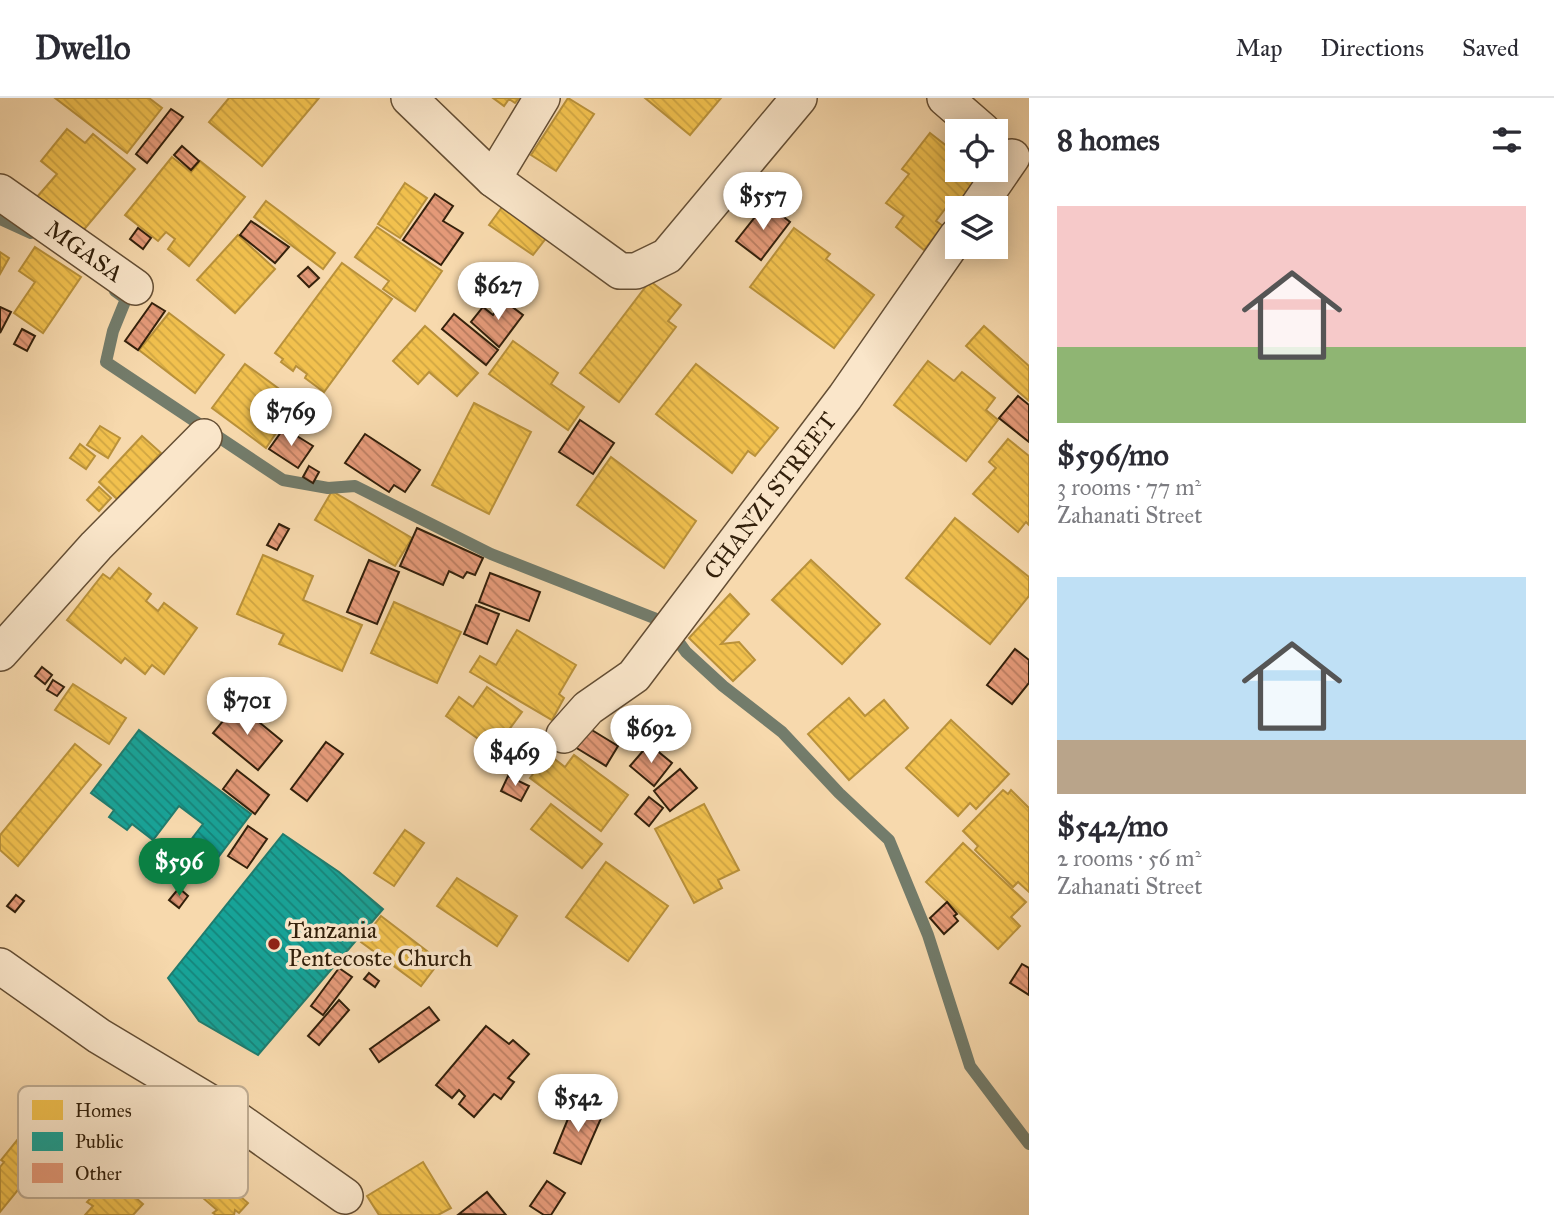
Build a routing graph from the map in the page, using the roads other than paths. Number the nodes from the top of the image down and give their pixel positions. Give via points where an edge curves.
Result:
1 (409, 98) edge
2 (542, 98) edge
3 (799, 98) edge
4 (946, 98) edge
5 (970, 119) edge
6 (1012, 156) edge
7 (493, 179) junction
8 (0, 192) edge
9 (985, 196) edge
10 (945, 253) edge
11 (135, 288) dead end
12 (204, 437) dead end
13 (0, 653) edge
14 (564, 735) dead end
15 (0, 966) edge
16 (183, 1086) edge
17 (248, 1128) edge
18 (345, 1196) dead end

1 - 7 street
2 - 7 street
3 - 7 street via 667,256 636,271 621,271
4 - 5 street
6 - 9 street
8 - 11 street, MGASA
10 - 14 street, CHANZI STREET via 845,397 634,676 589,708
12 - 13 street via 96,545
15 - 16 street via 99,1036
17 - 18 street

